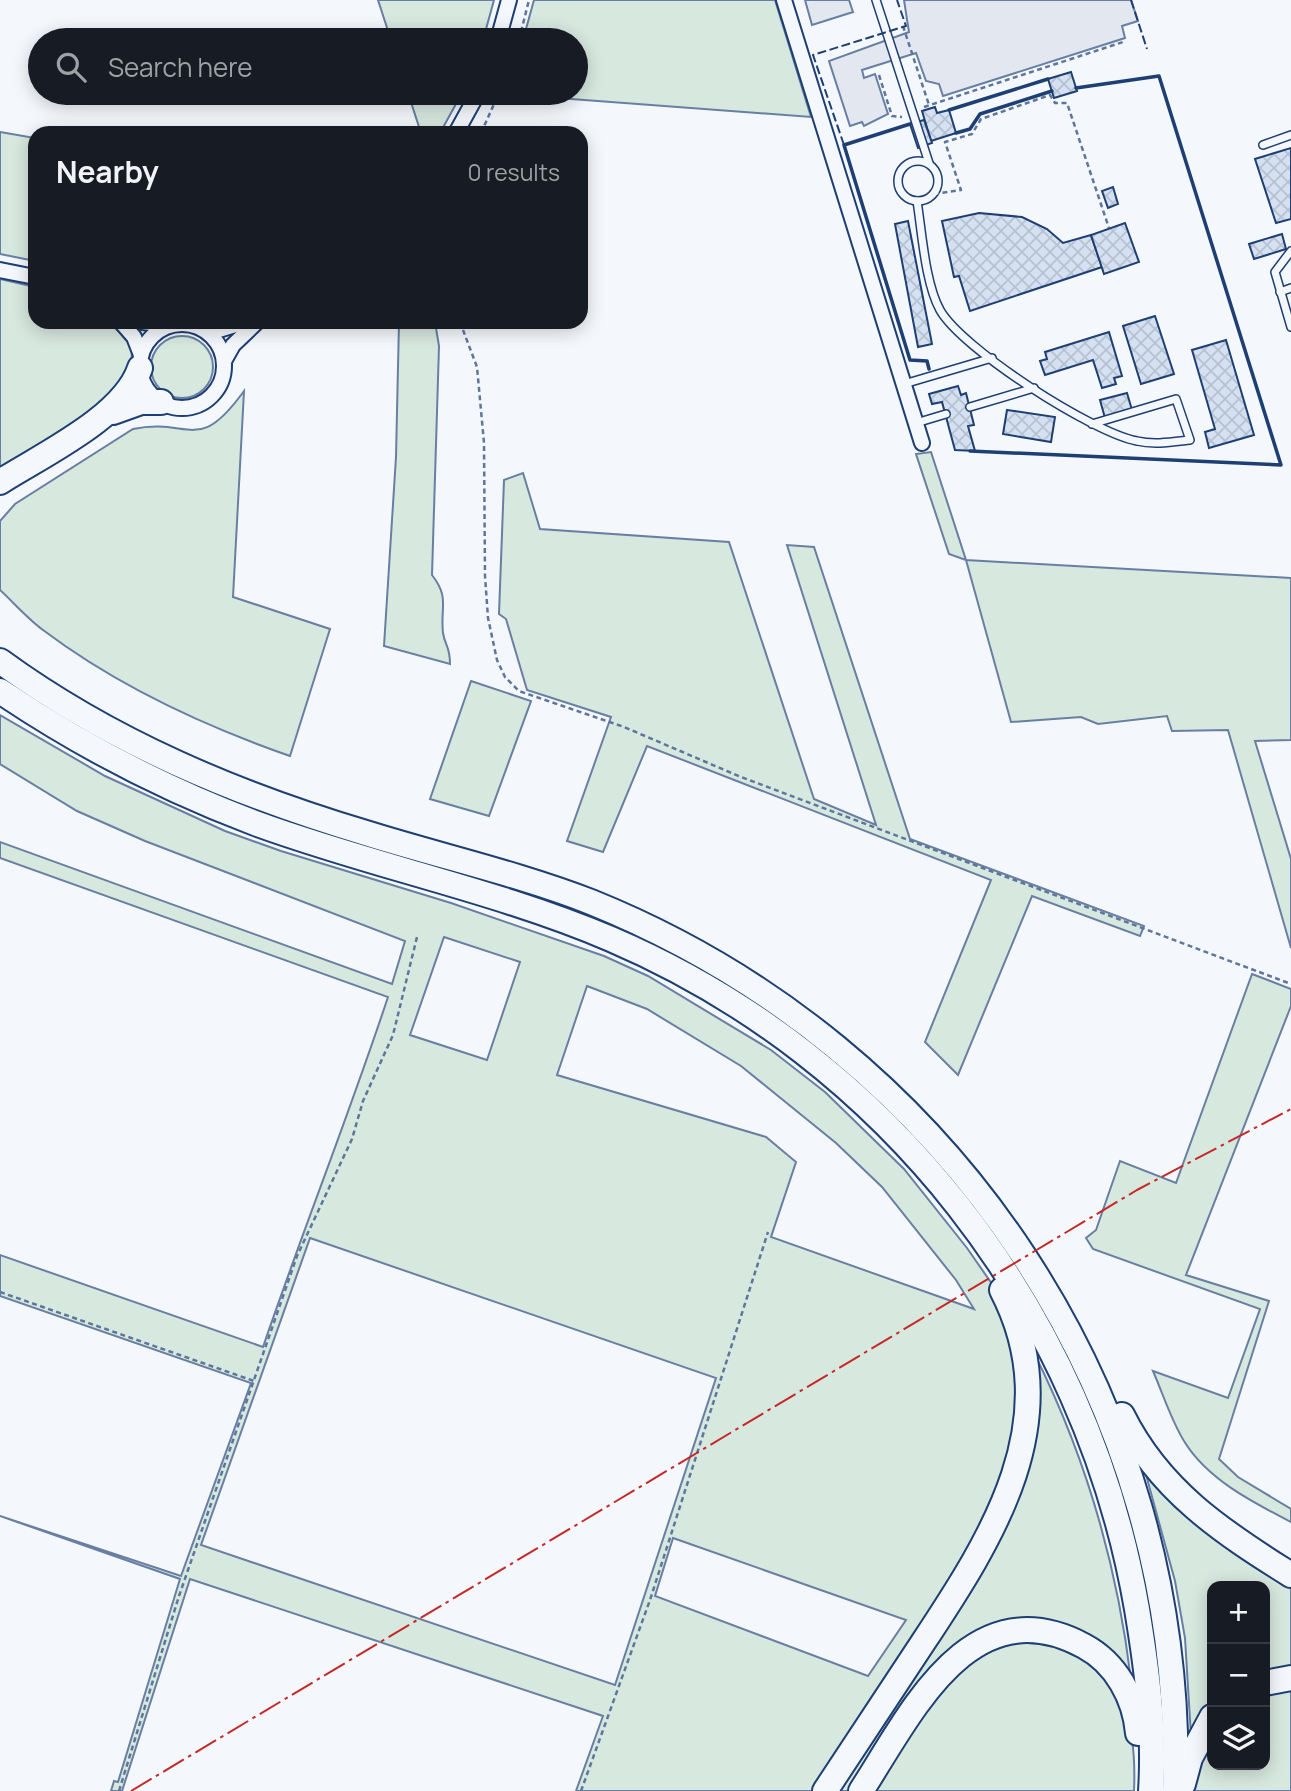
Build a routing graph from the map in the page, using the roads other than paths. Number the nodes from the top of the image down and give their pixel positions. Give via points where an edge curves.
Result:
1 (509, 0) edge
2 (784, 0) edge
3 (876, 0) edge
4 (501, 28) edge
5 (471, 105) edge
6 (460, 126) edge
7 (1291, 135) edge
8 (1263, 145) dead end
9 (929, 163) junction
10 (917, 201) junction
11 (1291, 251) edge
12 (0, 270) edge
13 (28, 276) edge
14 (1291, 288) edge
15 (1280, 292) junction
16 (1291, 327) edge
17 (127, 329) edge
18 (162, 329) edge
19 (201, 329) edge
20 (222, 329) edge
21 (250, 329) edge
22 (209, 333) junction
23 (992, 358) junction
24 (224, 361) junction
25 (141, 362) junction
26 (904, 384) junction
27 (1034, 388) junction
28 (161, 402) junction
29 (970, 407) dead end
30 (946, 414) dead end
31 (100, 418) junction
32 (916, 423) junction
33 (1091, 424) junction
34 (922, 443) dead end
35 (0, 482) edge
36 (0, 650) edge
37 (0, 661) edge
38 (32, 684) junction
39 (0, 691) edge
40 (0, 706) edge
41 (92, 748) junction
42 (938, 1178) junction
43 (1045, 1289) junction
44 (1291, 1575) edge
45 (1291, 1678) edge
46 (1270, 1682) edge
47 (1207, 1726) edge
48 (825, 1791) edge
49 (861, 1791) edge
50 (1140, 1791) edge
51 (1151, 1791) edge
52 (1175, 1791) edge
53 (1181, 1791) edge

1 - 4 street
2 - 26 street
3 - 9 lane
5 - 6 street
7 - 8 lane
9 - 10 lane via 938,174 934,194
9 - 10 lane via 913,161 900,173 900,190
10 - 23 lane via 940,310 953,328
11 - 15 lane via 1275,272
12 - 13 street
14 - 15 lane
15 - 16 lane
17 - 25 street
18 - 25 street
19 - 22 street
20 - 22 street
21 - 24 street
22 - 24 street
23 - 26 lane
23 - 27 lane
24 - 28 street via 219,387 210,397 186,408
25 - 28 street via 143,382
25 - 31 highway via 126,395
26 - 32 street
27 - 29 lane
27 - 33 lane
28 - 31 highway via 132,404
30 - 32 lane
31 - 35 highway
32 - 34 street
33 - 33 lane via 1176,399 1190,440 1136,441
36 - 38 highway
37 - 38 highway
38 - 43 highway via 125,739 206,777 278,805 593,903 735,976 851,1056 912,1116 983,1196
39 - 41 highway
40 - 41 highway via 38,730
41 - 42 highway via 177,791 255,823 546,914 657,960 763,1021 824,1067
42 - 48 highway via 951,1214 1010,1306 1028,1378 1026,1427 1006,1499 971,1571
42 - 51 highway via 978,1229 1035,1318 1094,1443 1129,1560 1144,1651
43 - 44 highway via 1071,1310 1130,1431 1160,1475 1212,1525
43 - 52 highway via 1099,1391 1140,1506 1170,1653
45 - 46 highway
47 - 53 highway via 1190,1758
49 - 50 highway via 944,1669 977,1643 997,1635 1036,1632 1087,1647 1103,1658 1121,1681 1138,1726

